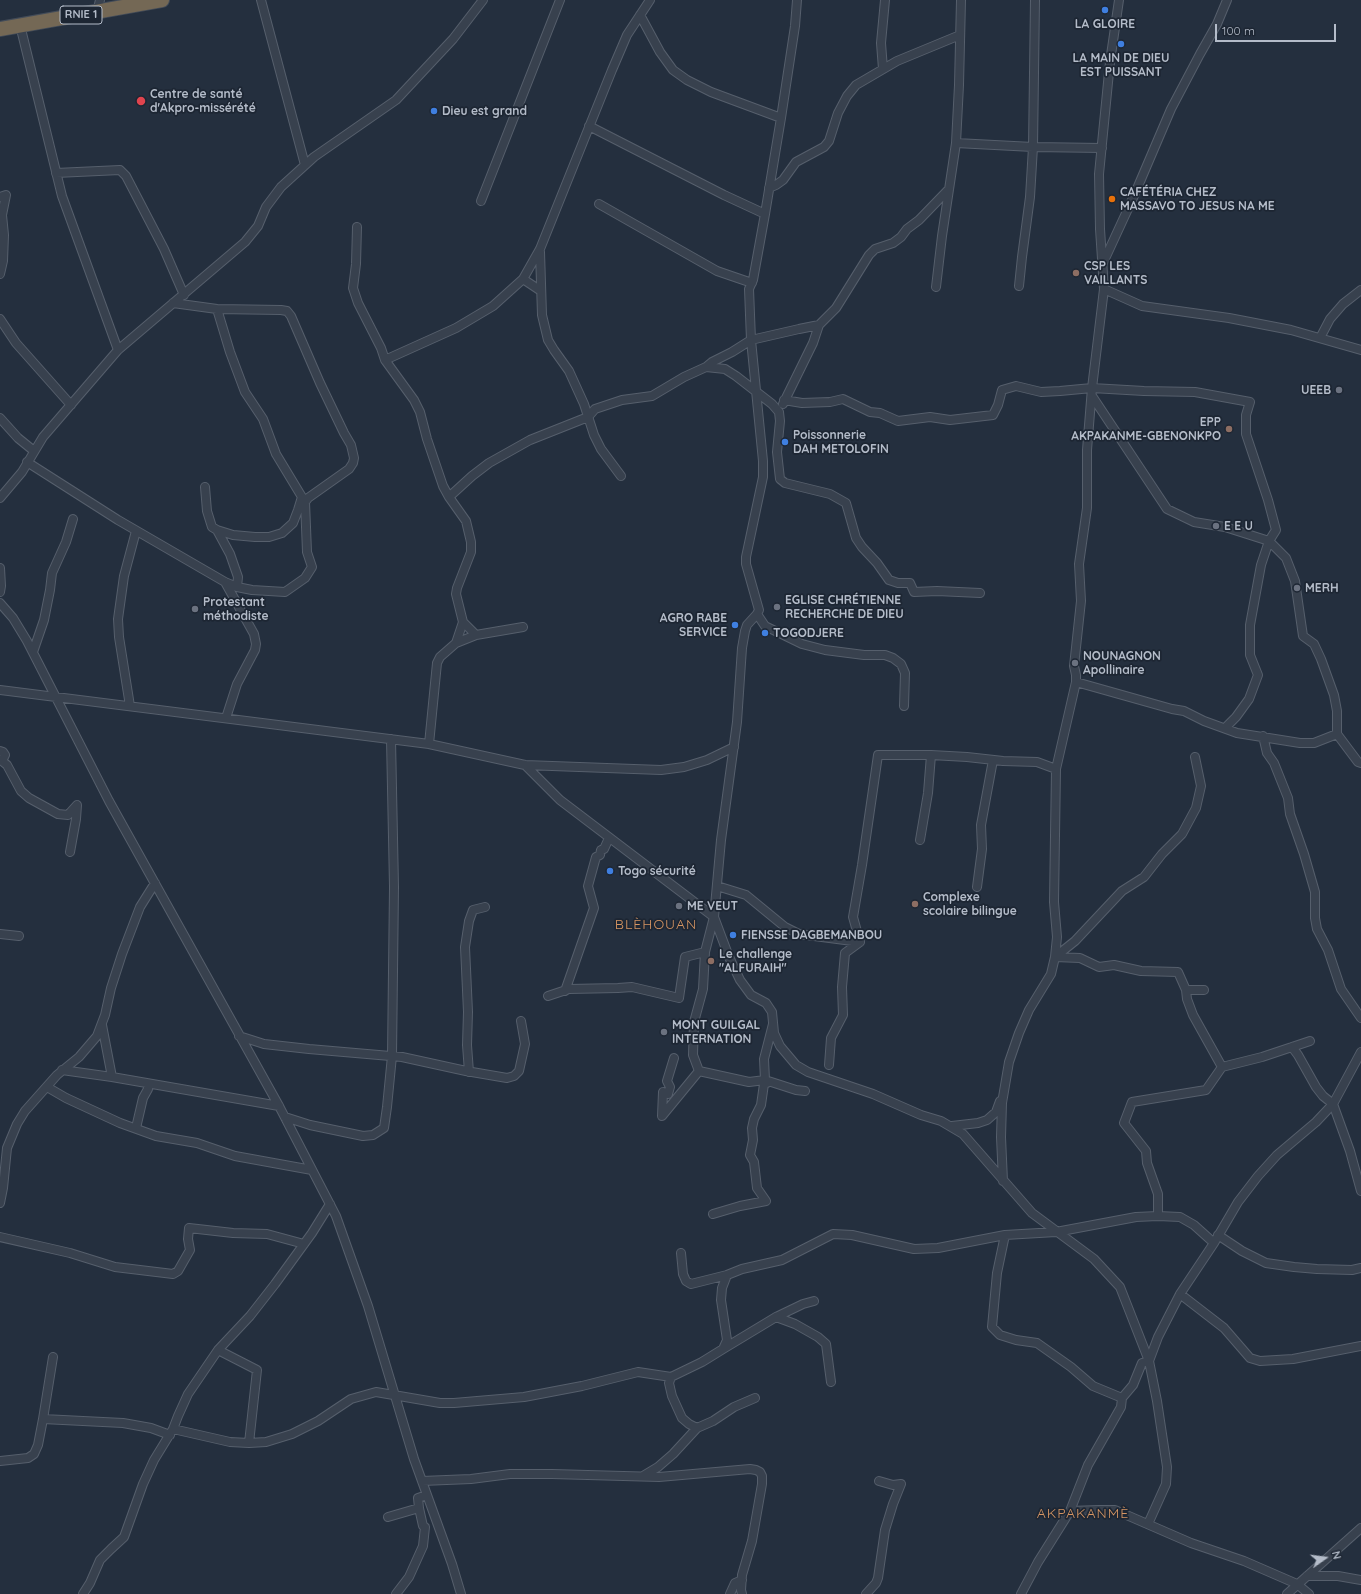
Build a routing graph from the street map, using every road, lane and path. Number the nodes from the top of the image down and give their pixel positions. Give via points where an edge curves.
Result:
1 (162, 0) edge
2 (261, 0) edge
3 (483, 0) edge
4 (560, 0) edge
5 (650, 0) edge
6 (797, 0) edge
7 (885, 0) edge
8 (961, 0) edge
9 (1036, 0) edge
10 (1119, 0) edge
11 (1227, 0) edge
12 (98, 6) edge
13 (640, 15) junction
14 (20, 25) junction
15 (0, 29) edge
16 (960, 35) junction
17 (883, 69) junction
18 (781, 118) junction
19 (589, 126) junction
20 (956, 143) junction
21 (1033, 147) junction
22 (1102, 148) junction
23 (305, 165) junction
24 (56, 173) junction
25 (769, 188) junction
26 (949, 189) junction
27 (0, 197) edge
28 (481, 201) dead end
29 (599, 204) dead end
30 (765, 214) junction
31 (357, 227) dead end
32 (540, 249) junction
33 (1103, 265) junction
34 (0, 274) edge
35 (523, 279) junction
36 (752, 283) junction
37 (1019, 286) dead end
38 (936, 287) dead end
39 (1104, 289) junction
40 (1361, 290) edge
41 (541, 291) junction
42 (184, 295) junction
43 (173, 303) junction
44 (217, 309) junction
45 (0, 319) edge
46 (819, 325) junction
47 (1320, 338) junction
48 (751, 340) junction
49 (118, 350) junction
50 (1361, 350) edge
51 (385, 360) junction
52 (706, 367) junction
53 (756, 391) junction
54 (1092, 392) junction
55 (784, 400) junction
56 (584, 404) junction
57 (71, 405) junction
58 (596, 409) junction
59 (779, 412) junction
60 (588, 417) junction
61 (0, 418) edge
62 (34, 451) junction
63 (27, 462) junction
64 (622, 476) dead end
65 (205, 487) dead end
66 (449, 497) junction
67 (0, 498) edge
68 (303, 499) junction
69 (73, 519) dead end
70 (217, 530) junction
71 (136, 531) junction
72 (1269, 541) junction
73 (0, 568) edge
74 (225, 582) junction
75 (237, 587) junction
76 (0, 592) edge
77 (980, 593) dead end
78 (0, 603) edge
79 (758, 614) junction
80 (463, 622) junction
81 (523, 627) dead end
82 (476, 635) junction
83 (456, 643) junction
84 (33, 652) junction
85 (1076, 682) junction
86 (0, 690) edge
87 (55, 697) junction
88 (130, 706) junction
89 (904, 706) dead end
90 (226, 718) junction
91 (1225, 728) junction
92 (1337, 734) junction
93 (1263, 736) junction
94 (392, 739) junction
95 (429, 744) junction
96 (734, 747) junction
97 (0, 751) edge
98 (931, 755) junction
99 (1195, 757) dead end
100 (993, 760) junction
101 (1361, 763) edge
102 (525, 765) junction
103 (1056, 769) junction
104 (609, 838) junction
105 (920, 840) dead end
106 (70, 852) dead end
107 (155, 883) junction
108 (717, 886) junction
109 (977, 887) dead end
110 (485, 906) dead end
111 (714, 917) junction
112 (0, 934) edge
113 (19, 936) dead end
114 (860, 942) junction
115 (705, 952) junction
116 (1055, 957) junction
117 (1186, 990) junction
118 (1204, 990) dead end
119 (565, 991) junction
120 (548, 996) dead end
121 (1361, 1018) edge
122 (521, 1021) dead end
123 (773, 1024) junction
124 (102, 1025) junction
125 (239, 1036) junction
126 (1310, 1041) dead end
127 (1292, 1047) junction
128 (1361, 1052) edge
129 (392, 1056) junction
130 (674, 1058) dead end
131 (829, 1065) dead end
132 (1222, 1067) junction
133 (62, 1070) junction
134 (699, 1071) junction
135 (469, 1072) junction
136 (112, 1077) junction
137 (767, 1081) junction
138 (148, 1084) junction
139 (48, 1087) junction
140 (1005, 1087) junction
141 (805, 1091) dead end
142 (1333, 1104) junction
143 (279, 1106) junction
144 (285, 1117) junction
145 (952, 1126) junction
146 (136, 1128) junction
147 (312, 1170) junction
148 (1003, 1181) junction
149 (1361, 1191) edge
150 (0, 1203) edge
151 (330, 1204) junction
152 (712, 1214) dead end
153 (1158, 1216) junction
154 (1056, 1232) junction
155 (1005, 1235) junction
156 (1218, 1235) junction
157 (0, 1237) edge
158 (1214, 1243) junction
159 (304, 1244) junction
160 (681, 1253) dead end
161 (1361, 1268) edge
162 (727, 1276) junction
163 (1180, 1294) junction
164 (814, 1301) dead end
165 (776, 1317) junction
166 (1361, 1346) edge
167 (723, 1349) junction
168 (218, 1350) junction
169 (53, 1357) dead end
170 (1149, 1361) junction
171 (671, 1376) junction
172 (831, 1382) dead end
173 (395, 1396) junction
174 (755, 1398) dead end
175 (1122, 1398) junction
176 (43, 1419) junction
177 (697, 1428) junction
178 (171, 1432) junction
179 (249, 1443) junction
180 (0, 1461) edge
181 (642, 1476) junction
182 (422, 1481) junction
183 (879, 1481) dead end
184 (427, 1495) junction
185 (419, 1508) junction
186 (1070, 1510) junction
187 (388, 1517) dead end
188 (1148, 1524) junction
189 (1361, 1528) edge
190 (1307, 1576) junction
191 (742, 1580) junction
192 (1361, 1580) edge
193 (1297, 1584) junction
194 (83, 1594) edge
195 (396, 1594) edge
196 (461, 1594) edge
197 (730, 1594) edge
198 (742, 1594) edge
199 (866, 1594) edge
200 (1021, 1594) edge
201 (1287, 1594) edge
202 (1309, 1594) edge

1 - 12 highway, RNIE 1
2 - 23 street
3 - 23 street via 453,39 396,100
4 - 28 street
5 - 13 street
6 - 18 street
7 - 17 street via 881,43
8 - 16 street
9 - 21 street
10 - 22 street
11 - 33 street via 1218,24 1172,109
12 - 14 highway, RNIE 1
13 - 18 street via 673,70 711,92
13 - 19 street via 627,35
14 - 15 highway, RNIE 1
14 - 24 street
16 - 17 street
16 - 20 street
17 - 25 street via 856,85 847,96 838,113 829,141 824,147 796,162 783,180
18 - 25 street
19 - 30 street
19 - 32 street
20 - 21 street
20 - 26 street
21 - 22 street
21 - 37 street via 1030,197
22 - 33 street via 1099,174
23 - 42 street via 281,187 266,207 258,226 245,242
24 - 42 street via 120,170 126,176 164,249
24 - 49 street
25 - 30 street
26 - 38 street
26 - 46 street via 893,243 875,249 869,255 836,308
27 - 34 street via 6,195 2,215 4,235
29 - 36 street via 717,271
30 - 36 street
31 - 51 street via 353,288
32 - 35 street
32 - 41 street
33 - 39 street
35 - 41 street
35 - 51 street via 493,306 456,328
36 - 48 street via 749,289
39 - 47 street via 1142,306 1229,318
39 - 54 street
40 - 47 street via 1330,318
41 - 56 street via 542,315 548,340 570,371
42 - 43 street
43 - 44 street
43 - 49 street
44 - 68 street via 245,392 263,419 276,454
44 - 68 street via 287,311 351,445 354,458 349,469
45 - 57 street via 16,343
46 - 48 street
46 - 55 street via 813,343
47 - 50 street
48 - 52 street
48 - 53 street
49 - 57 street
51 - 66 street via 420,412 443,486
52 - 53 street via 725,369
52 - 58 street via 652,396 622,400
53 - 59 street
53 - 79 street via 764,461 746,564 758,604
54 - 55 street via 1041,392 1016,386 1002,390 993,415 950,420 930,417 898,421 880,413 870,412 843,399 802,403
54 - 72 street via 1167,509 1194,522 1225,527
54 - 72 street via 1195,392 1250,402 1246,415 1246,434 1276,530
54 - 85 street via 1087,508 1080,564 1081,600 1074,666
55 - 59 street
56 - 58 street
56 - 60 street
57 - 62 street
58 - 60 street
59 - 77 street via 777,452 780,479 785,483 830,494 846,503 856,538 889,580 910,583 914,592
60 - 64 street via 601,449
60 - 66 street via 530,440 489,463
61 - 62 street
62 - 63 street
63 - 67 street
63 - 71 street
65 - 70 street via 207,511 212,527
66 - 80 street via 466,521 471,542 471,552 456,594
68 - 70 street via 293,523 282,533 269,537 255,537 232,535
68 - 75 street via 311,571 285,592
69 - 84 street via 52,573 44,620
70 - 75 street via 230,554 238,577
71 - 74 street
71 - 88 street via 124,576 118,619
72 - 91 street via 1261,565 1250,625 1250,655 1258,675 1249,699
72 - 92 street via 1286,558 1295,581 1303,636 1314,644 1334,695
73 - 76 street
74 - 75 street
74 - 90 street via 254,634 256,644 237,684
78 - 84 street via 13,618
79 - 89 street via 765,626 802,644 825,650 894,658 901,664 905,673
79 - 96 street via 747,625 745,631
80 - 82 street
80 - 83 street
81 - 82 street
82 - 83 street
83 - 95 street via 437,663
84 - 87 street
85 - 91 street via 1184,711
85 - 103 street
86 - 87 street
87 - 88 street
87 - 107 street
88 - 90 street
90 - 94 street
91 - 93 street via 1237,733
92 - 93 street via 1314,743
92 - 101 street
93 - 121 street via 1267,753 1274,763 1288,798 1290,814 1315,892 1317,929 1328,950 1341,989
94 - 95 street
94 - 129 street
95 - 102 street
96 - 102 street via 707,760 661,770
96 - 108 street
97 - 106 street via 5,755 2,761 7,765 21,791 29,798 58,814 68,815 77,805
98 - 100 street
98 - 105 street
98 - 114 street via 878,755 853,917
99 - 116 street via 1201,786 1196,808 1182,834 1144,877 1122,891 1075,941
100 - 103 street via 1037,762
100 - 109 street via 981,825 982,849
102 - 104 street via 560,800
103 - 116 street
104 - 111 street
104 - 119 street via 596,858 588,886 594,908
107 - 124 street via 140,907 122,954
107 - 125 street
108 - 111 street
108 - 114 street via 746,895 785,927 799,934
110 - 135 street via 473,910 465,947
111 - 115 street
111 - 123 street via 740,980 750,995 766,1003 772,1012
112 - 113 street
114 - 131 street via 846,953 842,987 843,1015 831,1038
115 - 119 street via 685,957 679,998 632,987
115 - 134 street via 703,989 694,1022 694,1055
116 - 117 street via 1080,958 1099,967 1114,965 1141,970 1178,972
116 - 140 street via 1051,974 1029,1010 1019,1033 1009,1062
117 - 118 street
117 - 132 street via 1193,1015
119 - 120 street
122 - 135 street via 525,1044 519,1071 514,1076 507,1078
123 - 137 street via 764,1059
123 - 145 street via 780,1046 796,1065 808,1072 873,1094
124 - 133 street via 88,1048
124 - 136 street
125 - 129 street via 264,1044
125 - 143 street
126 - 127 street
127 - 132 street
127 - 142 street via 1316,1087
128 - 142 street
129 - 135 street
129 - 144 street via 384,1128 373,1135 351,1134
130 - 134 street via 667,1081 670,1087 668,1094 663,1092 662,1116
132 - 153 street via 1206,1090 1132,1102 1124,1123 1146,1151 1147,1163 1158,1194
133 - 136 street
133 - 139 street
134 - 137 street via 750,1082
136 - 138 street
137 - 141 street
137 - 152 street via 764,1084 761,1105 754,1119 750,1155 754,1162 757,1188 766,1201
138 - 143 street
138 - 146 street
139 - 146 street via 66,1098
139 - 150 street via 25,1111 12,1135 7,1148
140 - 145 street via 996,1112 987,1120
140 - 148 street via 1001,1137
142 - 149 street
142 - 156 street via 1258,1176
143 - 144 street
144 - 147 street
145 - 148 street via 963,1134
146 - 147 street via 156,1136 197,1143 235,1156
147 - 151 street
148 - 154 street via 1032,1213
151 - 159 street
151 - 173 street via 368,1306
153 - 154 street via 1136,1217
153 - 158 street via 1180,1217 1194,1225
154 - 155 street
154 - 170 street via 1094,1259 1120,1287
155 - 162 street via 938,1248 914,1249 852,1235 833,1234 782,1260 742,1269
155 - 175 street via 997,1273 992,1326 1000,1335 1037,1343 1093,1386
156 - 158 street
156 - 161 street via 1266,1263 1317,1269
157 - 159 street via 114,1267 173,1274 178,1271 190,1250 189,1228 267,1234
158 - 163 street
159 - 168 street via 250,1316
160 - 162 street via 683,1274 686,1281 691,1284
162 - 167 street via 720,1300 727,1340
163 - 166 street via 1224,1328 1250,1358 1260,1361 1293,1359
163 - 170 street
164 - 165 street
165 - 167 street
165 - 172 street via 823,1341 827,1350
167 - 171 street
168 - 178 street via 188,1394
168 - 179 street via 257,1370
169 - 176 street
170 - 175 street via 1142,1363 1133,1385
170 - 188 street via 1157,1401 1166,1484
171 - 173 street via 638,1372 524,1397 454,1403
171 - 177 street via 669,1383 672,1396 682,1418
173 - 179 street via 376,1392 351,1399 318,1421 292,1434 266,1442
173 - 182 street
174 - 177 street
175 - 186 street via 1121,1407 1088,1465
176 - 178 street via 123,1423
176 - 180 street via 34,1454 28,1458
177 - 181 street via 673,1454
178 - 179 street
178 - 194 street via 143,1484 124,1537 100,1560
181 - 182 street via 510,1474
181 - 191 street via 659,1477 750,1469 760,1472 762,1484
182 - 184 street
183 - 199 street via 893,1485 901,1484 885,1530 878,1578
184 - 185 street via 418,1498
184 - 196 street
185 - 187 street
185 - 195 street via 425,1527 423,1546 409,1577
186 - 188 street via 1115,1510
186 - 200 street
188 - 193 street
189 - 190 street
190 - 192 street via 1338,1576
190 - 193 street
191 - 197 street via 736,1583
191 - 198 street
193 - 201 street
193 - 202 street

